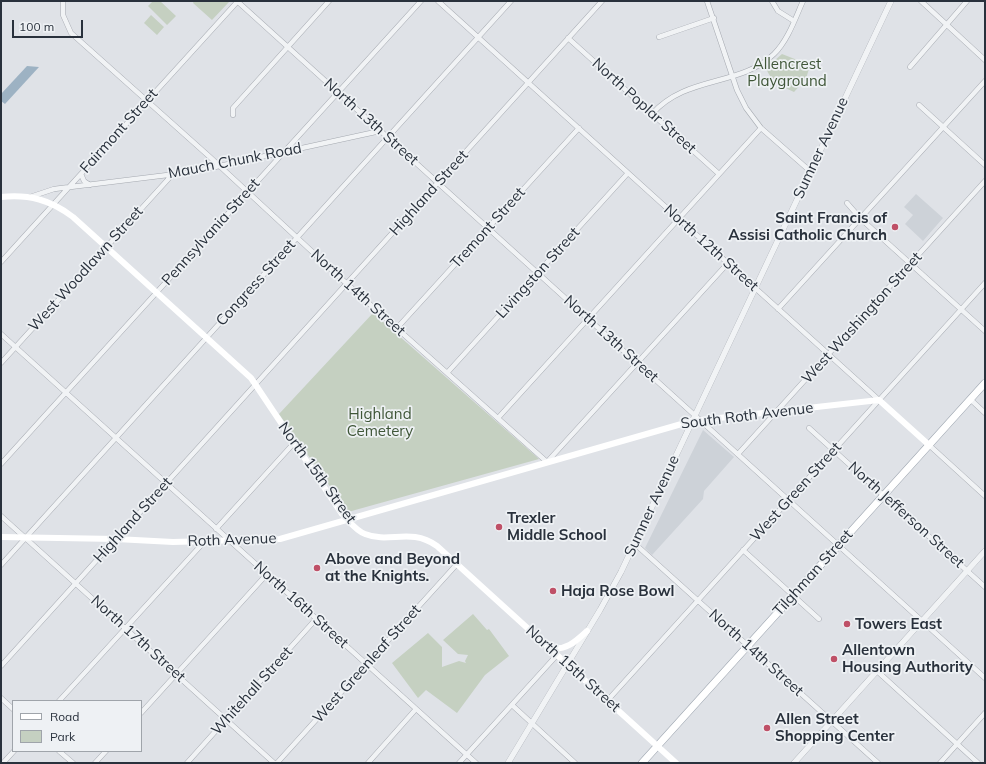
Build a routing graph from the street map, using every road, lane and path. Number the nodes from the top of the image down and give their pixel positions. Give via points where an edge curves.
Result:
1 (63, 1) edge
2 (237, 1) edge
3 (329, 1) edge
4 (421, 1) edge
5 (438, 1) edge
6 (511, 1) edge
7 (602, 1) edge
8 (707, 1) edge
9 (772, 1) edge
10 (803, 1) edge
11 (890, 1) edge
12 (921, 1) edge
13 (967, 1) edge
14 (714, 18) junction
15 (794, 21) junction
16 (946, 24) junction
17 (478, 37) junction
18 (659, 37) dead end
19 (568, 38) junction
20 (287, 46) junction
21 (985, 60) edge
22 (910, 67) dead end
23 (733, 75) junction
24 (985, 81) edge
25 (528, 83) junction
26 (338, 92) junction
27 (146, 101) junction
28 (919, 105) dead end
29 (652, 114) junction
30 (233, 115) dead end
31 (943, 126) junction
32 (579, 128) junction
33 (761, 128) junction
34 (380, 131) junction
35 (387, 138) junction
36 (284, 152) junction
37 (985, 165) edge
38 (219, 166) junction
39 (810, 171) junction
40 (628, 173) junction
41 (81, 174) junction
42 (719, 174) junction
43 (172, 175) junction
44 (985, 181) edge
45 (438, 183) junction
46 (90, 185) junction
47 (68, 188) junction
48 (247, 192) junction
49 (1, 197) edge
50 (30, 197) junction
51 (847, 203) dead end
52 (53, 204) junction
53 (861, 218) junction
54 (678, 219) junction
55 (488, 228) junction
56 (297, 238) junction
57 (106, 248) junction
58 (1, 262) edge
59 (728, 263) junction
60 (911, 263) junction
61 (538, 273) junction
62 (346, 283) junction
63 (985, 283) edge
64 (755, 288) junction
65 (156, 293) junction
66 (778, 309) junction
67 (961, 309) junction
68 (588, 319) junction
69 (397, 328) junction
70 (985, 330) edge
71 (1, 334) edge
72 (206, 338) junction
73 (16, 347) junction
74 (829, 354) junction
75 (1, 363) edge
76 (637, 363) junction
77 (447, 373) junction
78 (985, 383) edge
79 (254, 385) junction
80 (66, 393) junction
81 (970, 399) junction
82 (879, 400) junction
83 (777, 412) junction
84 (985, 413) edge
85 (498, 418) junction
86 (693, 418) junction
87 (702, 421) junction
88 (809, 428) dead end
89 (116, 437) junction
90 (294, 443) junction
91 (929, 445) junction
92 (834, 450) junction
93 (738, 454) junction
94 (547, 462) junction
95 (1, 464) edge
96 (166, 483) junction
97 (884, 495) junction
98 (985, 496) edge
99 (789, 500) junction
100 (1, 516) edge
101 (348, 520) junction
102 (216, 529) junction
103 (1, 537) edge
104 (26, 537) junction
105 (116, 539) junction
106 (230, 541) junction
107 (204, 542) junction
108 (634, 543) junction
109 (838, 545) junction
110 (743, 550) junction
111 (985, 551) edge
112 (457, 564) junction
113 (1, 565) edge
114 (967, 571) junction
115 (266, 574) junction
116 (76, 583) junction
117 (985, 587) edge
118 (793, 596) junction
119 (698, 600) junction
120 (316, 619) junction
121 (818, 619) dead end
122 (922, 621) junction
123 (125, 629) junction
124 (587, 632) junction
125 (748, 645) junction
126 (548, 647) junction
127 (557, 655) junction
128 (366, 664) junction
129 (567, 664) junction
130 (1, 666) edge
131 (877, 671) junction
132 (176, 674) junction
133 (985, 678) edge
134 (1, 698) edge
135 (60, 700) edge
136 (607, 700) junction
137 (512, 705) junction
138 (12, 708) edge
139 (416, 709) junction
140 (142, 712) edge
141 (985, 713) edge
142 (226, 720) junction
143 (832, 722) junction
144 (532, 723) junction
145 (957, 744) junction
146 (657, 746) junction
147 (13, 752) edge
148 (60, 752) edge
149 (105, 752) edge
150 (467, 755) junction
151 (3, 763) edge
152 (73, 763) edge
153 (95, 763) edge
154 (187, 763) edge
155 (274, 763) edge
156 (277, 763) edge
157 (368, 763) edge
158 (459, 763) edge
159 (476, 763) edge
160 (508, 763) edge
161 (576, 763) edge
162 (642, 763) edge
163 (676, 763) edge
164 (794, 763) edge
165 (878, 763) edge
166 (940, 763) edge
167 (978, 763) edge

1 - 27 street, North 14th Street via 62,15 72,33
2 - 20 street, North 13th Street
2 - 27 street, Fairmont Street
3 - 20 street
4 - 26 street, Pennsylvania Street
5 - 17 street, North 12th Street
6 - 17 street, Congress Street
7 - 19 street, Highland Street
8 - 14 street
9 - 15 street via 778,11
10 - 15 street
11 - 39 street, Sumner Avenue
12 - 16 street
13 - 16 street
14 - 18 street
14 - 23 street
15 - 23 street via 780,46 768,60
16 - 21 street
16 - 22 street
17 - 25 street, North 12th Street
17 - 35 street, Congress Street
19 - 25 street, Highland Street
19 - 29 street, North Poplar Street
20 - 26 street, North 13th Street
20 - 30 street via 233,108
23 - 29 street via 678,93 666,100
23 - 33 street via 742,100
24 - 31 street
25 - 32 street, North 12th Street
25 - 45 street, Highland Street
26 - 34 street, North 13th Street
26 - 36 street, Pennsylvania Street
27 - 38 street, North 14th Street
27 - 41 street, Fairmont Street
28 - 31 street
29 - 42 street, North Poplar Street
31 - 37 street
31 - 53 street
32 - 40 street, North 12th Street
32 - 55 street, Tremont Street
33 - 39 street
33 - 42 street
34 - 35 street, North 13th Street
34 - 36 street, Mauch Chunk Road
35 - 45 street, North 13th Street
35 - 56 street, Congress Street
36 - 38 street, Mauch Chunk Road
36 - 48 street, Pennsylvania Street
38 - 43 street, Mauch Chunk Road
38 - 48 street, North 14th Street
39 - 64 street, Sumner Avenue
40 - 54 street, North 12th Street
40 - 61 street, Livingston Street
41 - 46 street via 84,181
41 - 47 street, Fairmont Street
42 - 54 street
43 - 46 street, Mauch Chunk Road
43 - 57 street, West Woodlawn Street
44 - 60 street, West Washington Street
45 - 55 street, North 13th Street
45 - 62 street, Highland Street
46 - 47 street, Mauch Chunk Road
47 - 50 street, Mauch Chunk Road via 49,190
47 - 52 street, Fairmont Street
48 - 56 street, North 14th Street
48 - 65 street, Pennsylvania Street
49 - 50 main road, Mauch Chunk Road
50 - 52 main road, Mauch Chunk Road
51 - 53 street
52 - 57 main road, North 15th Street via 72,217
52 - 58 street, Fairmont Street
53 - 60 street
53 - 66 street
54 - 59 street, North 12th Street
54 - 68 street
55 - 61 street, North 13th Street
55 - 69 street, Tremont Street
56 - 62 street, North 14th Street
56 - 72 street, Congress Street
57 - 65 main road, North 15th Street
57 - 73 street, West Woodlawn Street
59 - 64 street, North 12th Street
59 - 76 street
60 - 67 street
60 - 74 street, West Washington Street
61 - 68 street, North 13th Street
61 - 77 street, Livingston Street
62 - 69 street, North 14th Street
62 - 79 street, Highland Street
63 - 67 street, West Green Street
64 - 66 street, North 12th Street
64 - 86 street, Sumner Avenue
65 - 72 main road, North 15th Street
65 - 80 street, Pennsylvania Street
66 - 74 street, North 12th Street
67 - 70 street
67 - 82 street, West Green Street
68 - 76 street, North 13th Street
68 - 85 street
69 - 77 street, North 14th Street
71 - 73 street, North 16th Street
72 - 79 main road, North 15th Street via 251,378
72 - 89 street, Congress Street
73 - 75 street, West Woodlawn Street
73 - 80 street, North 16th Street
74 - 82 street, North 12th Street
74 - 83 street, West Washington Street
76 - 86 street, North 13th Street
76 - 94 street
77 - 85 street, North 14th Street
78 - 81 main road, Tilghman Street
79 - 90 main road, North 15th Street
79 - 96 street, Highland Street
80 - 89 street, North 16th Street
80 - 95 street, Pennsylvania Street
81 - 84 street
81 - 91 main road, Tilghman Street
82 - 83 main road, South Roth Avenue
82 - 91 main road, North 12th Street
82 - 92 street, West Green Street
83 - 87 main road, South Roth Avenue
83 - 93 street, West Washington Street
85 - 94 street, North 14th Street
86 - 87 main road, South Roth Avenue
86 - 94 main road, South Roth Avenue
86 - 108 street, Sumner Avenue
87 - 93 street
88 - 92 street, North Jefferson Street
89 - 96 street, North 16th Street
89 - 104 street, Congress Street
90 - 101 main road, North 15th Street
90 - 102 street
91 - 97 main road, Tilghman Street
91 - 98 street, North 12th Street
92 - 97 street, North Jefferson Street
92 - 99 street, West Green Street
93 - 99 street
94 - 101 main road, Roth Avenue
96 - 102 street, North 16th Street
96 - 105 street, Highland Street
97 - 109 main road, Tilghman Street
97 - 114 street, North Jefferson Street
99 - 109 street
99 - 110 street, West Green Street
100 - 104 street, North 17th Street
101 - 106 main road, Roth Avenue via 280,539
101 - 112 main road, North 15th Street via 366,535 411,536 425,539
102 - 106 street, North 16th Street
103 - 104 main road, Roth Avenue
104 - 105 main road, Roth Avenue
104 - 113 street, Congress Street
104 - 116 street, North 17th Street
105 - 107 main road, Roth Avenue
105 - 116 street, Highland Street
106 - 107 main road, Roth Avenue
106 - 115 street, North 16th Street
107 - 123 street
108 - 119 street, North 14th Street
108 - 124 street, Sumner Avenue
109 - 118 main road, Tilghman Street
109 - 122 street
110 - 118 street
110 - 119 street, West Green Street
111 - 114 street
112 - 126 main road, North 15th Street
112 - 128 street, West Greenleaf Street
114 - 117 street, North Jefferson Street
114 - 122 street
115 - 120 street, North 16th Street
115 - 132 street
116 - 123 street, North 17th Street
116 - 130 street, Highland Street
118 - 121 street
118 - 125 main road, Tilghman Street
119 - 125 street, North 14th Street
119 - 136 street, West Green Street
120 - 128 street, North 16th Street
120 - 142 street, Whitehall Street
122 - 131 street
122 - 133 street
123 - 132 street, North 17th Street
123 - 135 street
124 - 126 main road via 564,648
124 - 129 street, Sumner Avenue
125 - 143 street, North 14th Street
125 - 146 main road, Tilghman Street
126 - 127 main road, North 15th Street
127 - 129 main road, North 15th Street
127 - 137 street
128 - 139 street, North 16th Street
128 - 156 street, West Greenleaf Street
129 - 136 main road, North 15th Street
129 - 144 street, Sumner Avenue
131 - 143 street
131 - 145 street
132 - 140 street
132 - 142 street, North 17th Street
134 - 138 street
136 - 146 main road, North 15th Street
137 - 144 street
137 - 150 street
139 - 150 street, North 16th Street
139 - 157 street
141 - 145 street
142 - 154 street, Whitehall Street
142 - 155 street, North 17th Street
143 - 164 street
143 - 165 street, North 14th Street
144 - 160 street, Sumner Avenue
144 - 161 street
145 - 166 street
145 - 167 street
146 - 162 main road, Tilghman Street
146 - 163 main road, North 15th Street
147 - 151 street
148 - 152 street
149 - 153 street
150 - 158 street
150 - 159 street, North 16th Street

